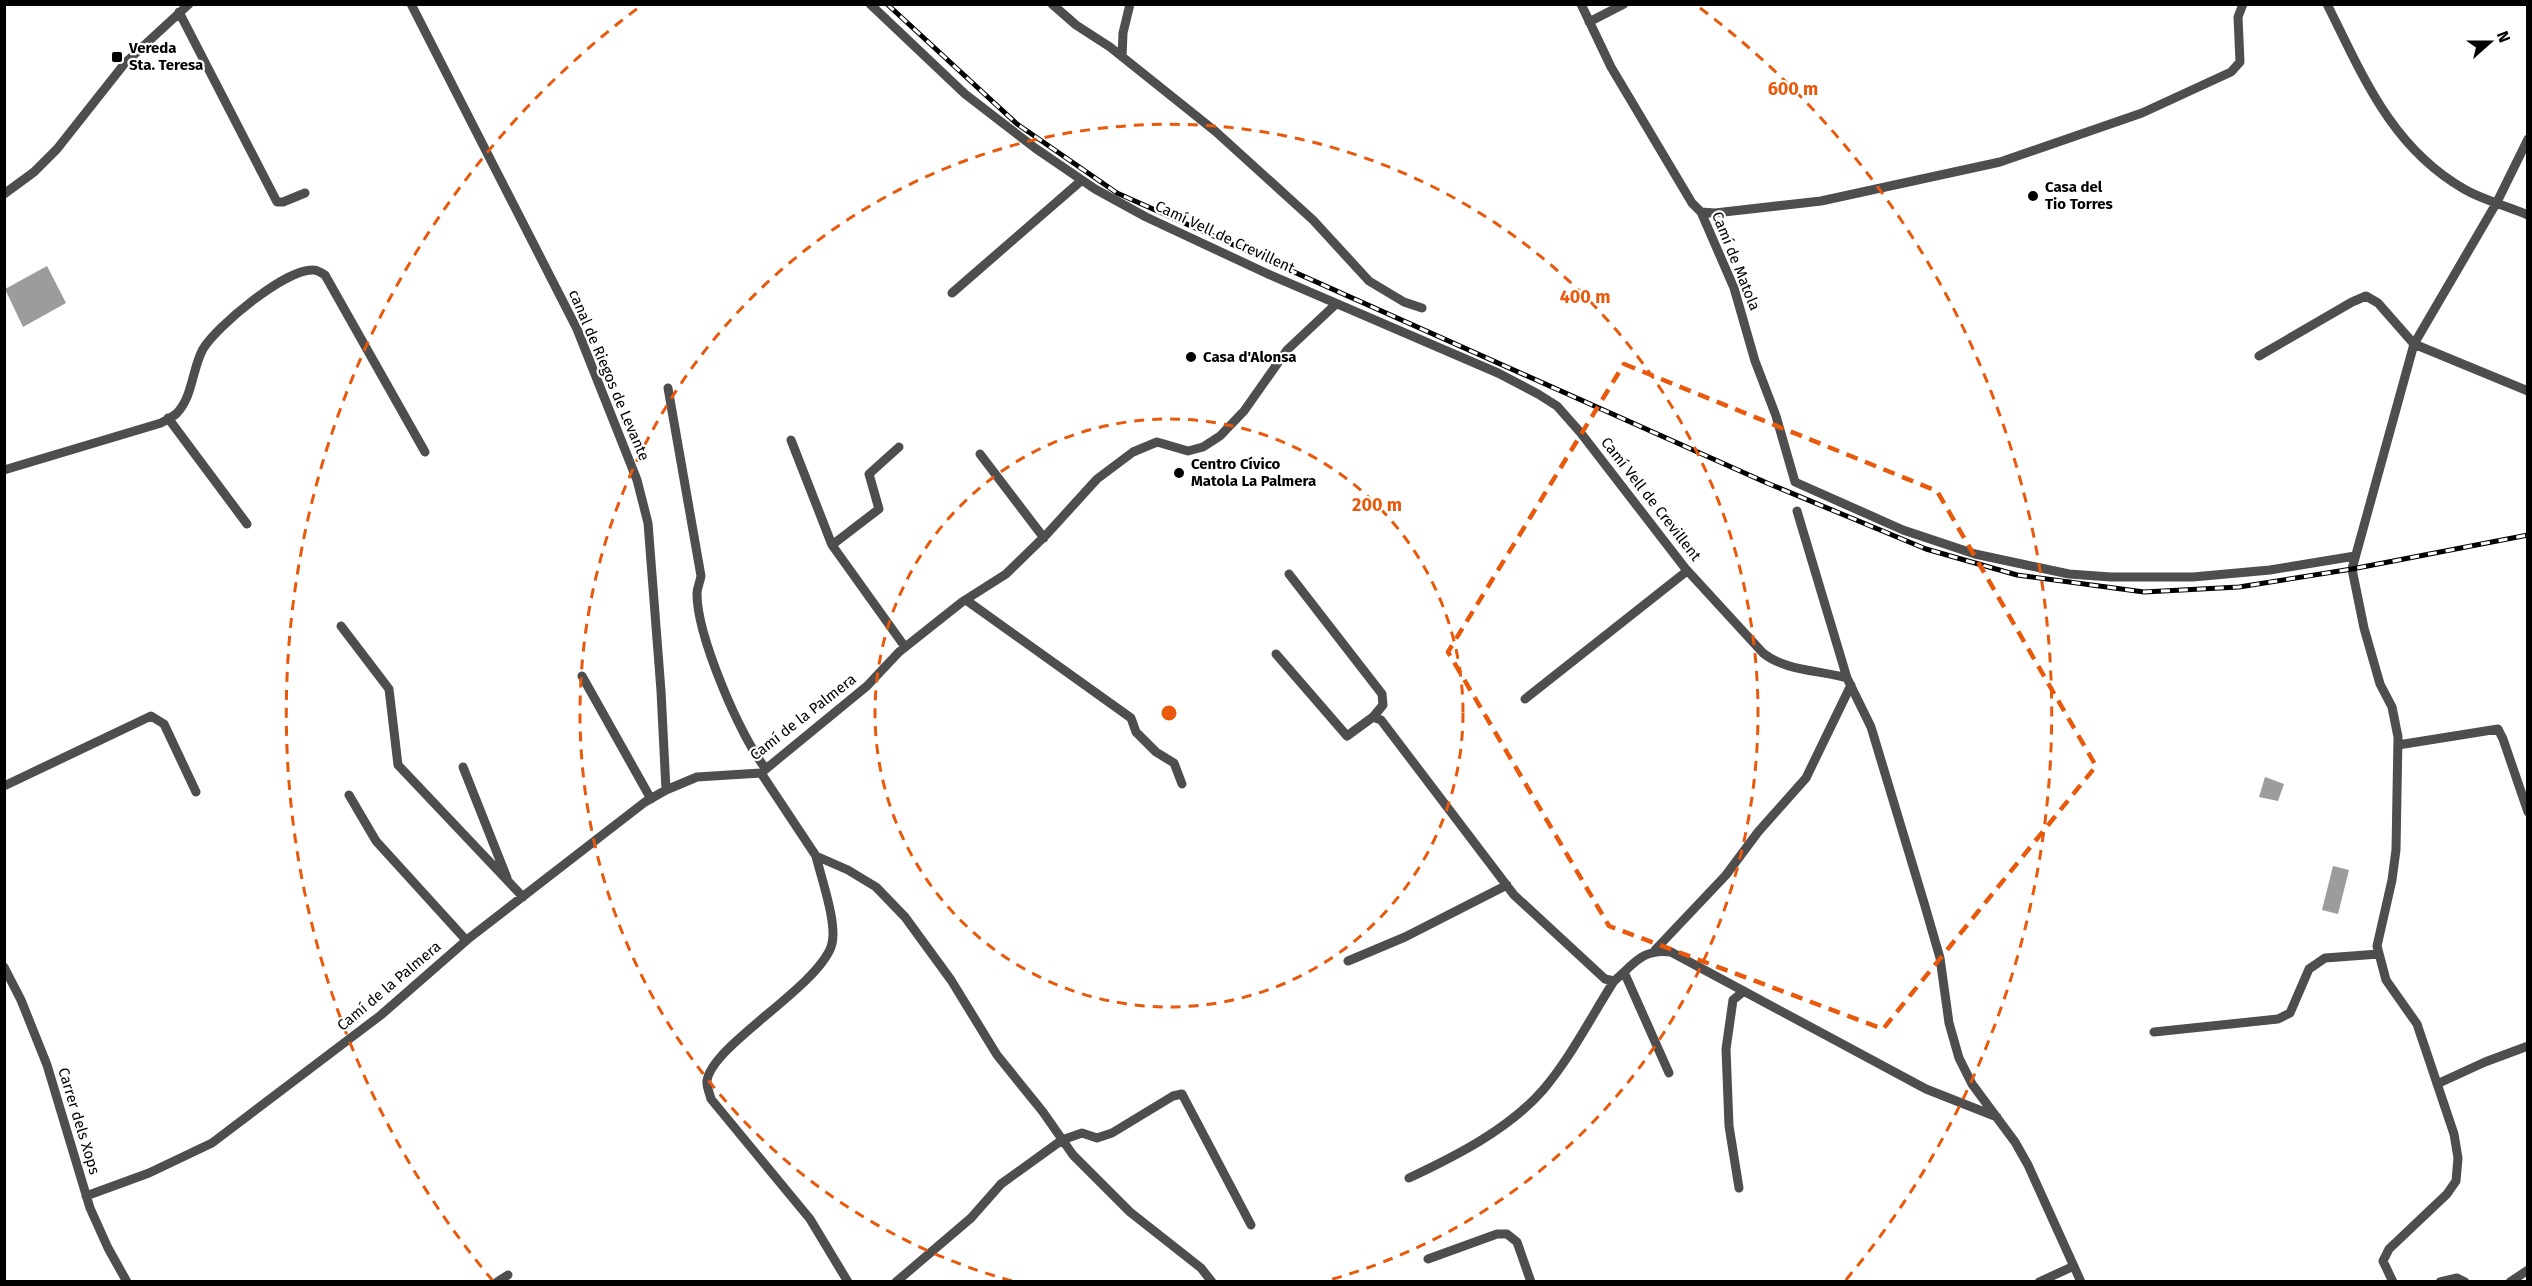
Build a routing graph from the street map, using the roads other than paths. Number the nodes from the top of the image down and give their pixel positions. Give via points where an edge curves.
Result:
1 (189, 4) edge
2 (411, 4) edge
3 (870, 4) edge
4 (1052, 4) edge
5 (1130, 4) edge
6 (1581, 4) edge
7 (1624, 4) edge
8 (2243, 4) edge
9 (2327, 4) edge
10 (179, 12) junction
11 (1589, 22) junction
12 (1122, 57) junction
13 (2528, 139) edge
14 (1082, 180) junction
15 (305, 193) dead end
16 (4, 194) edge
17 (2496, 202) junction
18 (1701, 212) junction
19 (2528, 215) edge
20 (952, 293) dead end
21 (1336, 304) junction
22 (1422, 308) dead end
23 (2414, 344) junction
24 (2259, 356) dead end
25 (668, 388) dead end
26 (2528, 391) edge
27 (168, 418) junction
28 (791, 440) dead end
29 (899, 447) dead end
30 (425, 452) dead end
31 (981, 454) dead end
32 (4, 470) edge
33 (1797, 511) dead end
34 (247, 524) dead end
35 (1044, 538) junction
36 (832, 545) junction
37 (2355, 556) junction
38 (1687, 571) junction
39 (1289, 574) dead end
40 (966, 600) junction
41 (341, 626) dead end
42 (905, 647) junction
43 (1276, 654) dead end
44 (582, 676) dead end
45 (1849, 682) junction
46 (1525, 699) dead end
47 (1373, 717) junction
48 (2398, 745) junction
49 (463, 767) dead end
50 (764, 771) junction
51 (1182, 784) dead end
52 (4, 786) edge
53 (666, 790) junction
54 (196, 792) dead end
55 (349, 795) dead end
56 (651, 799) junction
57 (2528, 812) edge
58 (816, 856) junction
59 (509, 883) junction
60 (1507, 885) junction
61 (523, 897) junction
62 (466, 940) junction
63 (1655, 950) junction
64 (2379, 954) junction
65 (1348, 961) dead end
66 (4, 967) edge
67 (1624, 972) junction
68 (1614, 981) junction
69 (1744, 991) junction
70 (2154, 1032) dead end
71 (2528, 1046) edge
72 (1670, 1073) dead end
73 (2437, 1084) junction
74 (1997, 1117) junction
75 (1062, 1140) junction
76 (1409, 1178) dead end
77 (1739, 1188) dead end
78 (86, 1196) junction
79 (1251, 1226) dead end
80 (1428, 1259) dead end
81 (2074, 1266) junction
82 (2528, 1270) edge
83 (508, 1275) dead end
84 (128, 1281) edge
85 (497, 1281) edge
86 (848, 1281) edge
87 (896, 1281) edge
88 (1212, 1281) edge
89 (1531, 1281) edge
90 (2039, 1281) edge
91 (2081, 1281) edge
92 (2393, 1281) edge
93 (2440, 1281) edge
94 (2465, 1281) edge
95 (2510, 1281) edge

1 - 10 street
2 - 53 street, canal de Riegos de Levante via 577,329 637,480 648,524
3 - 14 street, Camí Vell de Crevillent via 965,94
4 - 12 street
5 - 12 street
6 - 11 street, Camí de Matola
7 - 11 street
8 - 18 street via 2238,17 2240,62 2231,72 2133,116 2000,162 1856,194
9 - 17 street via 2375,100 2398,134 2433,169 2466,190
10 - 15 street via 277,202
10 - 16 street via 125,63 57,149
11 - 18 street, Camí de Matola via 1611,67
12 - 22 street via 1266,177 1313,220 1369,281
13 - 17 street
14 - 20 street
14 - 21 street, Camí Vell de Crevillent via 1146,217
17 - 19 street
17 - 23 street
18 - 37 street, Camí de Matola via 1734,288 1795,482 1903,530 1975,554 2069,574 2193,577
21 - 35 street, Camí de la Palmera via 1287,350 1244,411 1220,436 1188,451 1157,442 1133,452 1097,479
21 - 38 street, Camí Vell de Crevillent via 1498,373 1557,406
23 - 24 street via 2378,303 2366,296
23 - 26 street
23 - 37 street
25 - 50 street via 701,576 696,593 704,635
27 - 30 street via 177,412 190,390 203,350 223,325 273,287 299,272 314,270 325,275
27 - 32 street via 128,434
27 - 34 street
28 - 36 street
29 - 36 street via 869,474 879,509
31 - 35 street
33 - 45 street
35 - 40 street, Camí de la Palmera via 1006,574
36 - 42 street
37 - 48 street via 2352,569 2364,628 2380,684 2392,707
38 - 45 street, Camí Vell de Crevillent via 1774,662
38 - 46 street
39 - 47 street via 1382,694 1383,705
40 - 42 street, Camí de la Palmera
40 - 51 street via 1131,718 1136,732 1155,752 1174,763
41 - 59 street via 389,689 398,765
42 - 50 street, Camí de la Palmera via 867,686
43 - 47 street via 1347,736
44 - 56 street
45 - 63 street via 1806,778 1726,875
45 - 74 street via 1871,727 1925,906 1940,958 1949,1023 1959,1058 1972,1084
47 - 60 street via 1381,720
48 - 57 street via 2498,729
48 - 64 street via 2396,850 2377,946
49 - 59 street
50 - 53 street, Camí de la Palmera via 697,777
50 - 58 street
52 - 54 street via 151,716 164,724
53 - 56 street, Camí de la Palmera
55 - 62 street via 376,841
56 - 61 street, Camí de la Palmera
58 - 75 street via 876,887 905,918 951,980 997,1055
58 - 86 street via 832,924 832,945 824,960 799,986 715,1063 707,1081 711,1099 810,1219
59 - 61 street
60 - 65 street
60 - 68 street via 1605,979
61 - 62 street, Camí de la Palmera
62 - 78 street, Camí de la Palmera via 381,1015 212,1143 149,1173
63 - 67 street
63 - 69 street via 1671,952
64 - 70 street via 2325,957 2309,969 2290,1013 2278,1019
64 - 73 street via 2386,980 2417,1024
66 - 78 street, Carrer dels Xops via 47,1065
67 - 68 street
67 - 72 street
68 - 76 street via 1542,1092 1484,1140
69 - 74 street via 1926,1089
69 - 77 street via 1733,1000 1726,1049 1729,1126
71 - 73 street
73 - 92 street via 2456,1142 2456,1181 2389,1249 2383,1261
74 - 81 street via 2028,1165
75 - 79 street via 1082,1133 1097,1138 1112,1133 1182,1094
75 - 87 street via 1000,1184 971,1218
75 - 88 street via 1101,1185
78 - 84 street, Carrer dels Xops
80 - 89 street via 1497,1234 1507,1234 1517,1242
81 - 90 street
81 - 91 street
82 - 95 street
83 - 85 street
93 - 94 street

